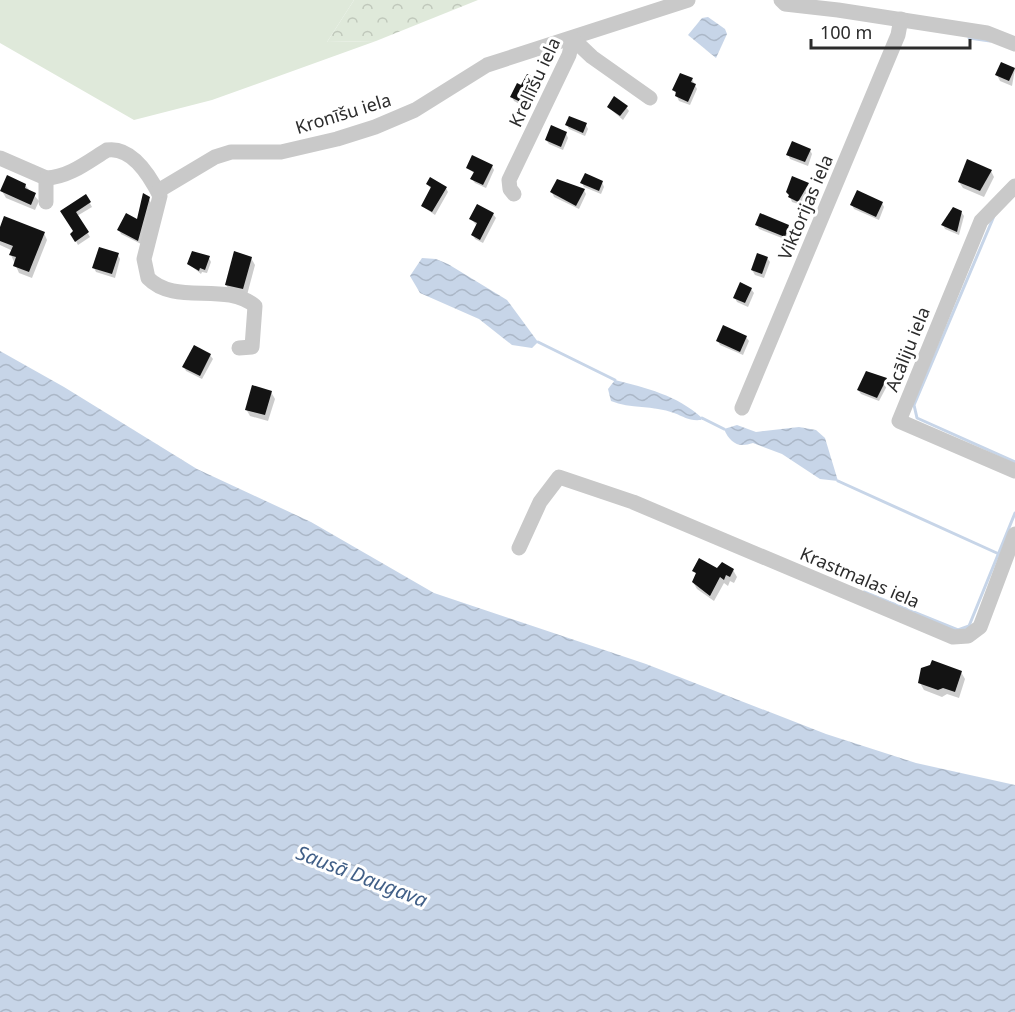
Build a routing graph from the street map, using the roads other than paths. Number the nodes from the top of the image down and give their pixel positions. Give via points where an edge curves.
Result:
1 (688, 0) edge
2 (781, 0) edge
3 (902, 19) junction
4 (573, 39) junction
5 (1015, 44) edge
6 (650, 98) dead end
7 (0, 158) edge
8 (46, 178) junction
9 (1015, 186) edge
10 (158, 191) junction
11 (514, 194) dead end
12 (46, 202) dead end
13 (239, 348) dead end
14 (742, 408) dead end
15 (1015, 471) edge
16 (1015, 534) edge
17 (519, 548) dead end

1 - 4 street, Kronīšu iela
2 - 3 street via 785,4
3 - 5 street via 987,33
3 - 14 street, Viktorijas iela
4 - 6 street, Krellīšu iela
4 - 10 street, Kronīšu iela via 488,65 415,110 375,127 281,152 231,152 215,157
4 - 11 street, Krellīšu iela via 509,180
7 - 8 street
8 - 10 street via 63,176 115,149 130,154
8 - 12 street
9 - 15 street, Acāliju iela via 981,221 899,421
10 - 13 street via 160,204 144,259 148,278 171,289 244,297 255,306 255,322 252,347
16 - 17 street, Krastmalas iela via 980,627 968,636 953,637 633,502 559,477 540,502

